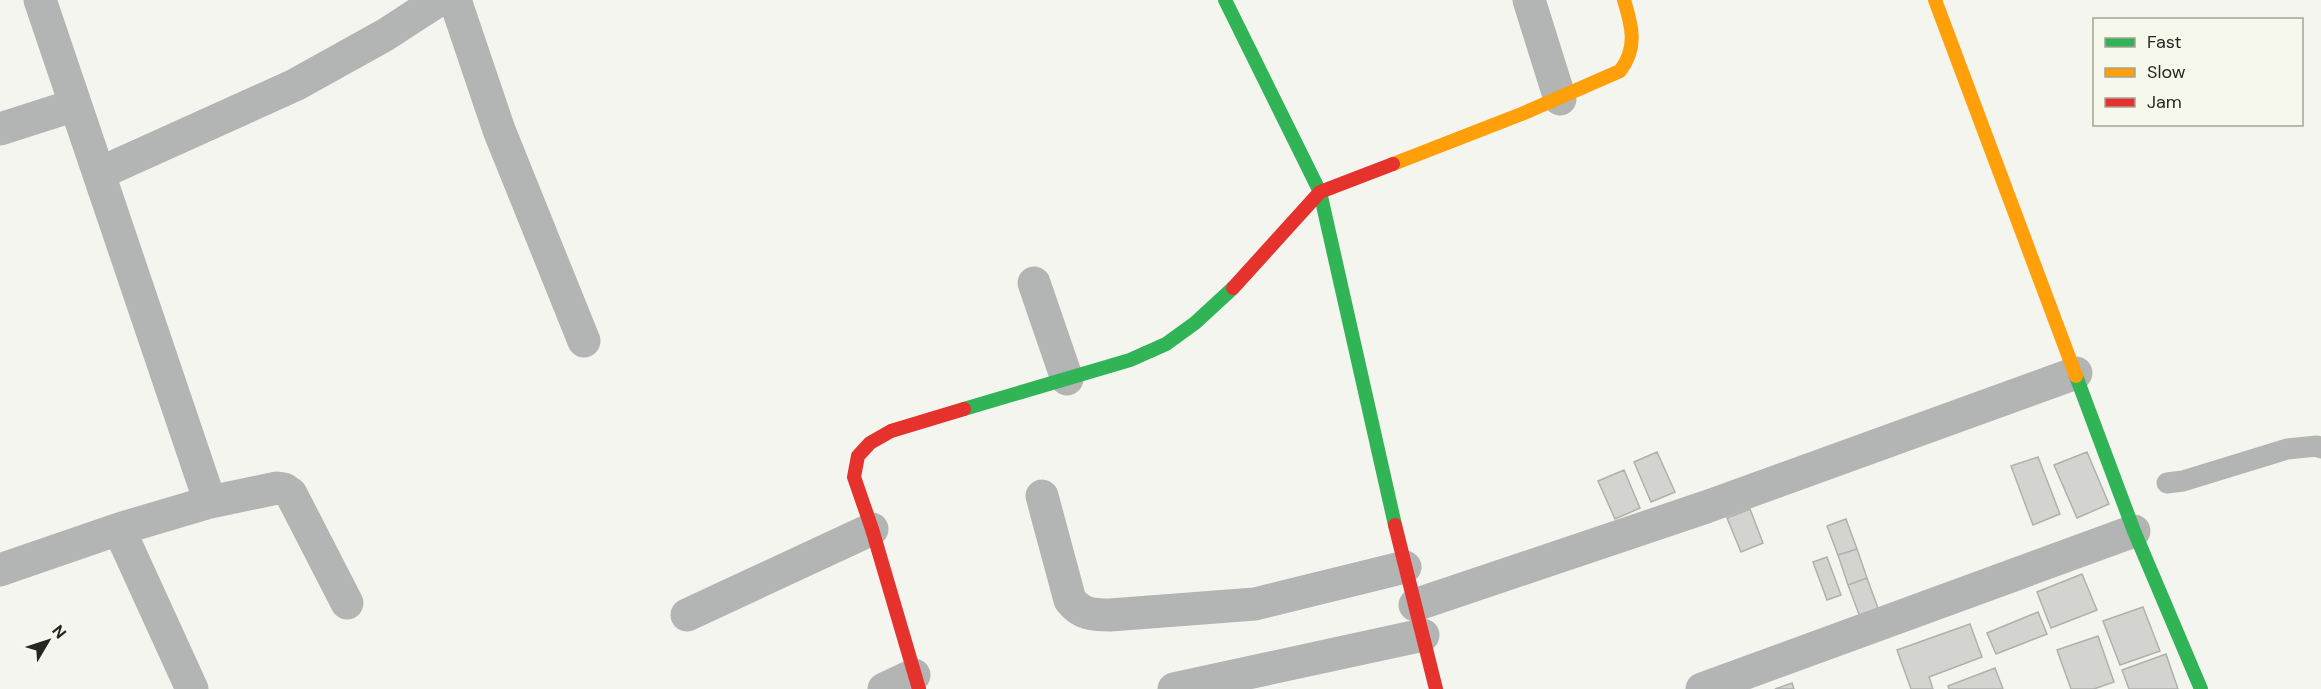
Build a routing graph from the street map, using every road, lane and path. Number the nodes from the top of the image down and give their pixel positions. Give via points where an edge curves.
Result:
1 (40, 0) edge
2 (439, 0) edge
3 (455, 0) edge
4 (1225, 0) edge
5 (1529, 0) edge
6 (1624, 0) edge
7 (1935, 0) edge
8 (1560, 99) junction
9 (75, 105) junction
10 (0, 129) edge
11 (100, 173) junction
12 (1320, 192) junction
13 (1034, 283) dead end
14 (584, 341) dead end
15 (2076, 373) junction
16 (1067, 379) junction
17 (2321, 447) edge
18 (2167, 483) dead end
19 (1041, 496) dead end
20 (210, 502) junction
21 (119, 529) junction
22 (872, 529) junction
23 (2134, 531) junction
24 (1405, 567) junction
25 (0, 570) edge
26 (347, 603) dead end
27 (687, 615) dead end
28 (1419, 620) junction
29 (917, 682) edge
30 (192, 689) edge
31 (884, 689) edge
32 (1174, 689) edge
33 (1436, 689) edge
34 (1702, 689) edge
35 (2201, 689) edge

1 - 9 street
2 - 11 street via 295,85
3 - 14 street via 499,130
4 - 12 street
5 - 8 street
6 - 8 street via 1634,34 1626,65
7 - 15 street
8 - 12 street
9 - 10 street
9 - 11 street
11 - 20 street
12 - 16 street via 1195,323 1166,344 1130,360
12 - 24 street
13 - 16 street
15 - 23 street
15 - 28 street via 1706,507
16 - 22 street via 891,431 870,443 858,456 854,477
17 - 18 lane via 2287,449
19 - 24 street via 1070,600 1090,615 1255,604
20 - 21 street
20 - 26 street via 277,488 291,494
21 - 25 street
21 - 30 street
22 - 27 street
22 - 29 street
23 - 34 street
23 - 35 street
24 - 28 street
28 - 32 street
28 - 33 street
29 - 31 street

